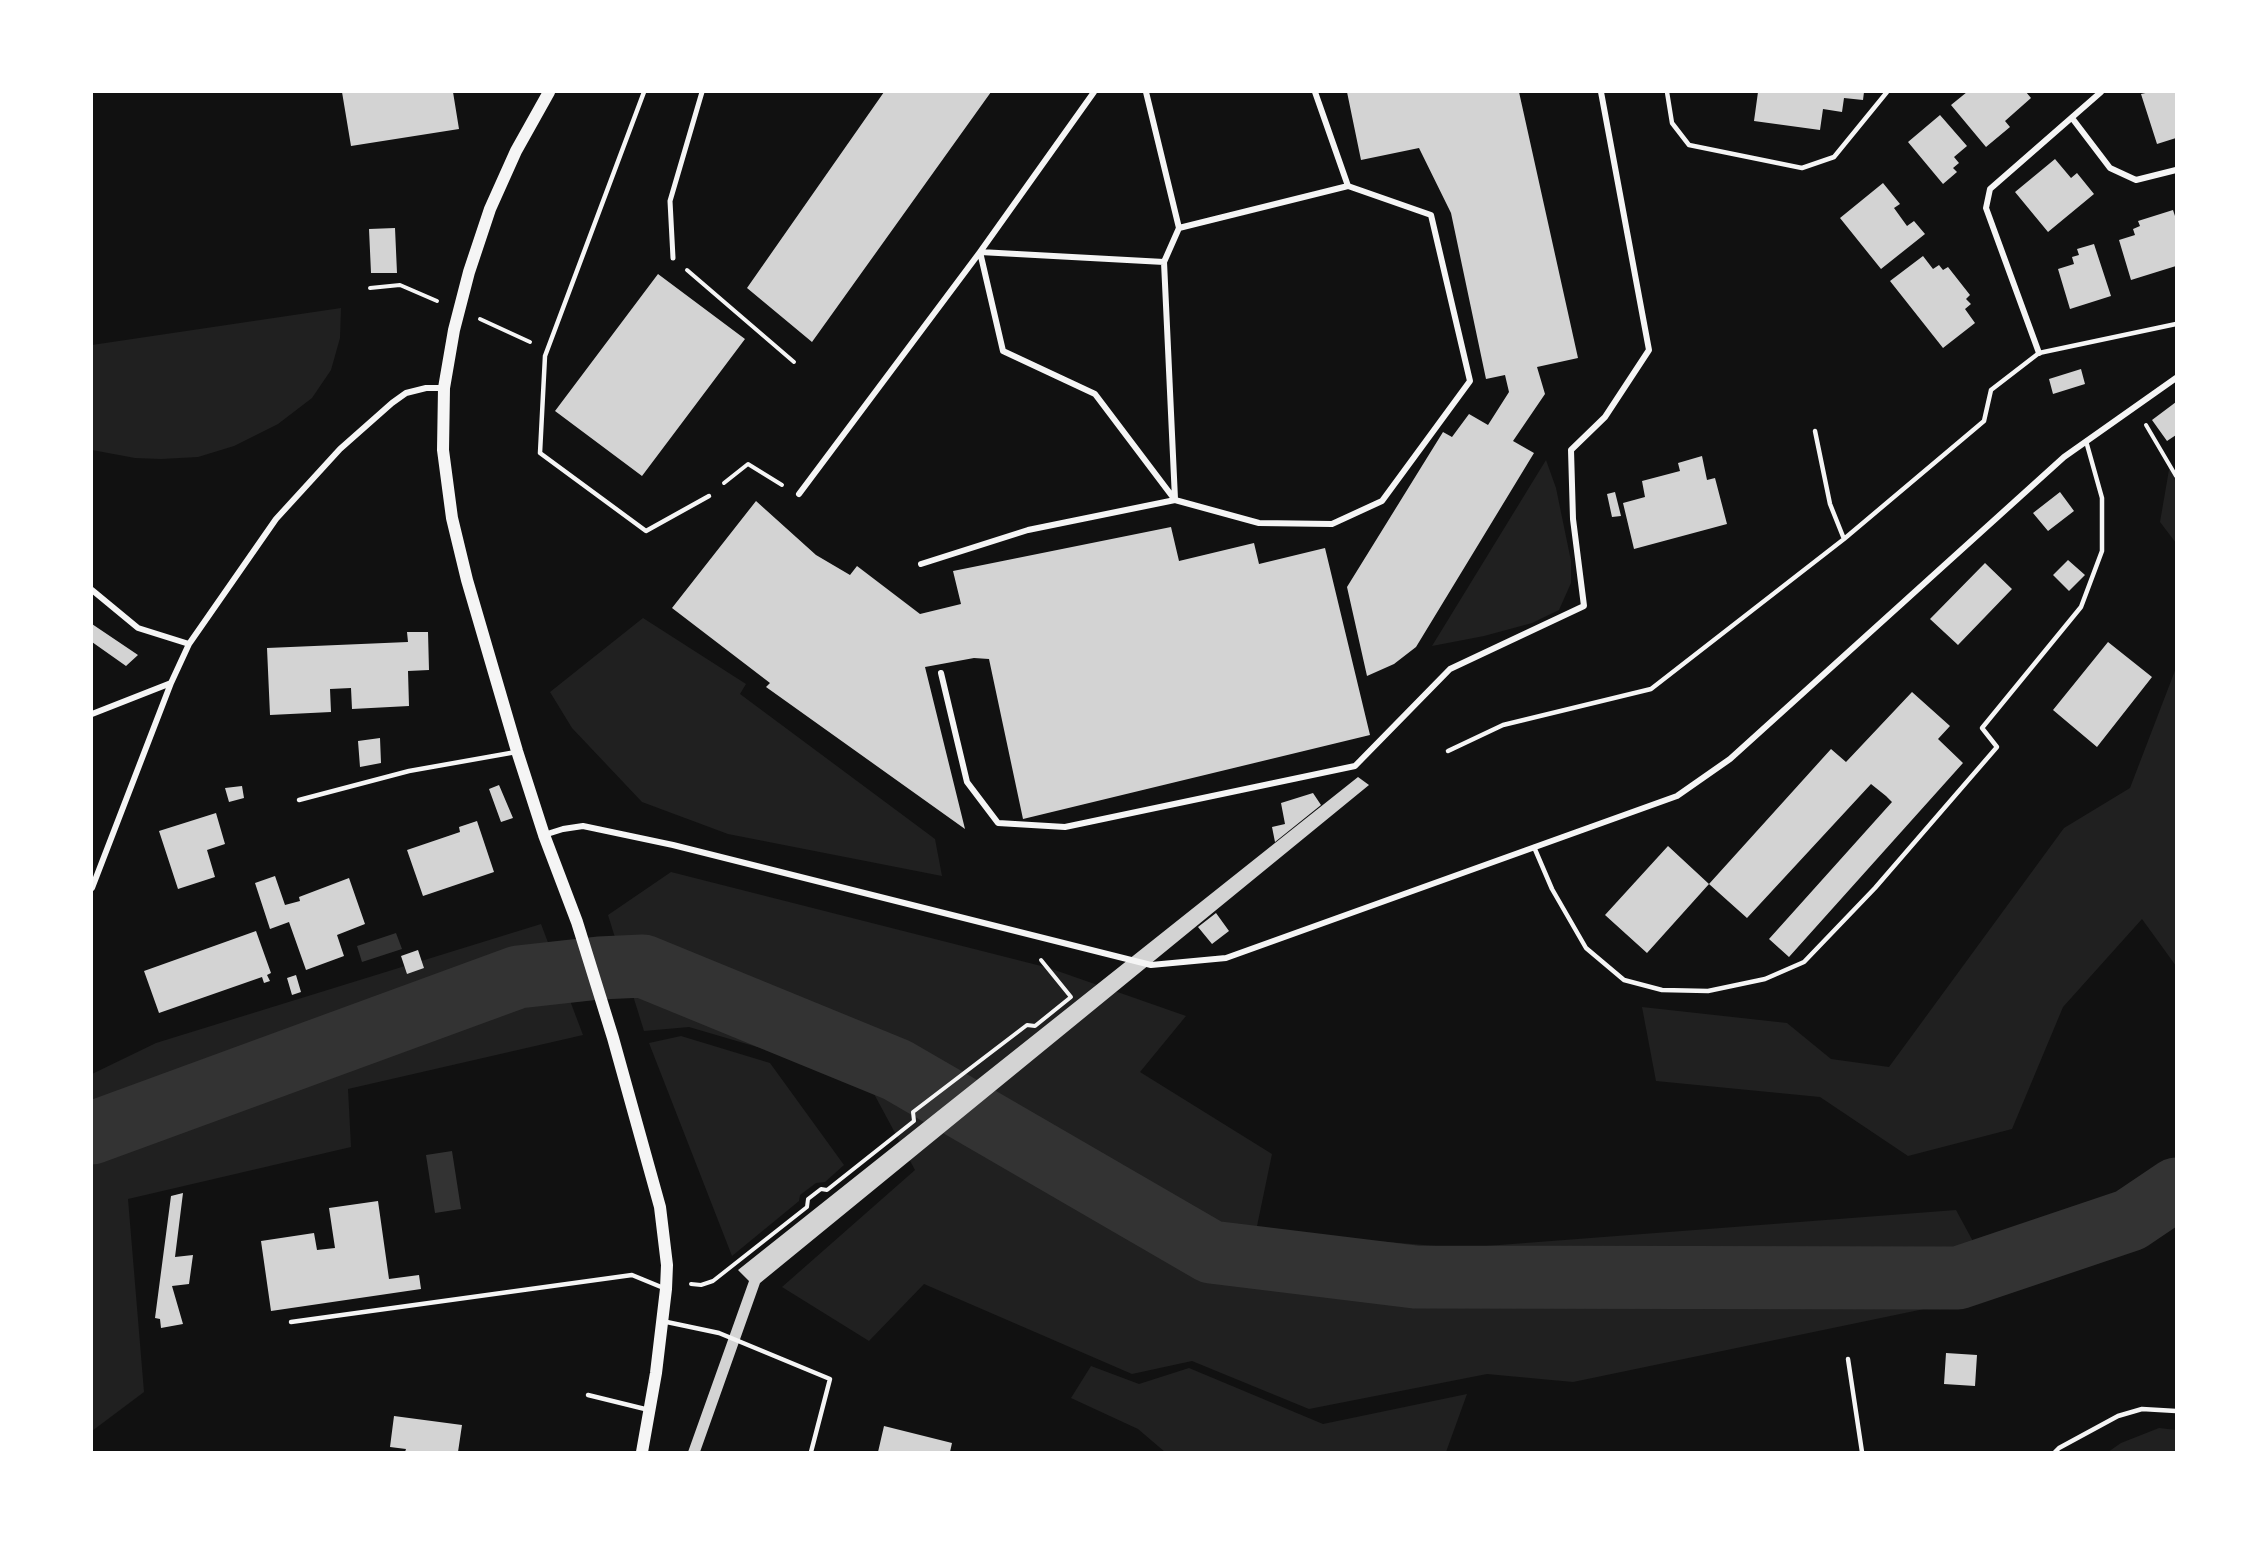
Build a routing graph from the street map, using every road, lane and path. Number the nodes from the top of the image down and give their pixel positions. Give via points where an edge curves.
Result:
1 (549, 92) edge
2 (644, 92) edge
3 (702, 92) edge
4 (1094, 92) edge
5 (1146, 92) edge
6 (1315, 92) edge
7 (1601, 92) edge
8 (1667, 92) edge
9 (1887, 92) edge
10 (2101, 92) edge
11 (2072, 118) junction
12 (2176, 170) edge
13 (1348, 186) junction
14 (1179, 228) junction
15 (980, 252) junction
16 (673, 258) joint
17 (1164, 262) junction
18 (370, 288) dead end
19 (430, 298) dead end
20 (488, 322) dead end
21 (2176, 324) edge
22 (547, 351) junction
23 (2039, 353) junction
24 (794, 362) dead end
25 (2176, 378) edge
26 (444, 388) junction
27 (2136, 407) junction
28 (1815, 431) dead end
29 (2086, 441) junction
30 (2176, 476) edge
31 (799, 494) joint
32 (709, 496) joint
33 (1175, 500) junction
34 (1844, 539) junction
35 (921, 564) dead end
36 (92, 590) edge
37 (189, 644) junction
38 (941, 673) dead end
39 (171, 683) junction
40 (92, 714) edge
41 (1448, 751) dead end
42 (517, 752) junction
43 (299, 800) dead end
44 (544, 835) junction
45 (1534, 847) junction
46 (92, 888) edge
47 (1041, 961) dead end
48 (713, 1281) dead end
49 (666, 1289) junction
50 (662, 1321) junction
51 (291, 1322) dead end
52 (1848, 1359) dead end
53 (588, 1395) dead end
54 (649, 1410) junction
55 (2176, 1411) edge
56 (643, 1452) edge
57 (811, 1452) edge
58 (1862, 1452) edge
59 (2055, 1452) edge

1 - 26 main road via 490,209 469,272
2 - 22 lane
3 - 16 street via 670,201
4 - 15 street
5 - 14 street
6 - 13 street
7 - 38 street via 1649,350 1605,417 1571,450 1573,519 1584,606 1450,669 1355,766 1065,827 998,823 967,782
8 - 9 lane via 1672,123 1689,145 1802,168 1834,157
10 - 11 street
11 - 12 street via 2110,168 2136,180
11 - 23 street via 1990,189 1986,208
13 - 14 street
13 - 33 street via 1431,215 1470,381 1382,501 1332,524 1259,523
14 - 17 street
15 - 17 street
15 - 31 street
15 - 33 street via 1003,351 1095,394
16 - 24 path
17 - 33 street
18 - 19 path via 400,285
20 - 22 path
21 - 23 lane
22 - 32 lane via 540,453 646,531
23 - 34 lane via 1991,390 1984,421
25 - 27 street
26 - 37 street via 406,393 340,449 276,519
26 - 42 main road via 444,450 452,518
27 - 29 street
27 - 30 path
28 - 34 lane via 1830,504
29 - 45 street via 2064,456 1730,759 1677,796
29 - 45 lane via 2102,498 2102,550 2081,606 1982,728 1997,747 1875,888 1804,962 1765,979 1708,991 1662,990 1624,980 1586,948 1552,889
31 - 32 path via 748,464
33 - 35 street via 1028,530
34 - 41 lane via 1651,689 1503,725
36 - 37 street via 138,628
37 - 39 street
39 - 40 street
39 - 46 street
42 - 43 lane via 409,771
42 - 44 main road
44 - 45 street via 583,826 673,845 1151,965 1226,958
44 - 49 main road via 614,1038 660,1207
47 - 48 path via 1071,997 913,1112 914,1121 827,1190 821,1189 808,1199 807,1207
49 - 50 main road
49 - 51 lane via 632,1275
50 - 54 main road
50 - 57 lane via 719,1333 830,1379
52 - 58 lane
53 - 54 lane
54 - 56 main road
55 - 59 lane via 2142,1409 2118,1416

